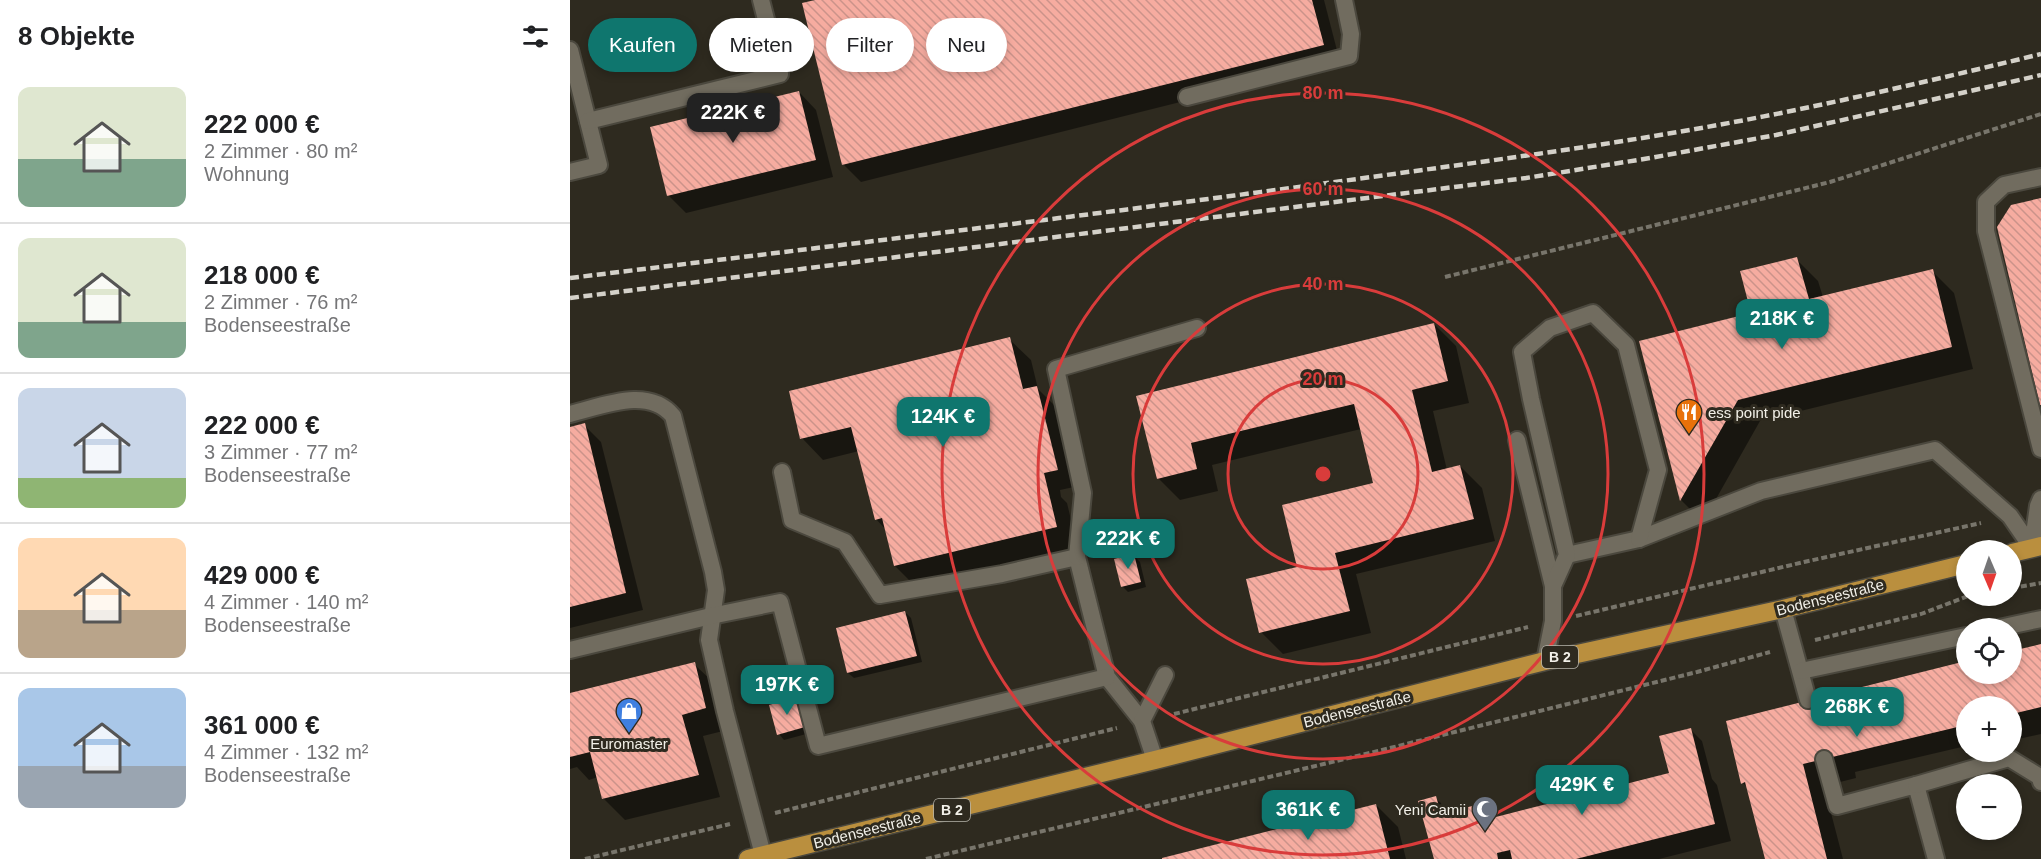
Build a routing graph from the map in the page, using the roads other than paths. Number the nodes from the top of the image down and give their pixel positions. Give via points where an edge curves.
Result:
1 (762, 0) edge
2 (1344, 0) edge
3 (570, 50) edge
4 (1187, 97) dead end
5 (588, 121) junction
6 (570, 172) edge
7 (2041, 177) edge
8 (1197, 328) dead end
9 (570, 414) edge
10 (1517, 440) dead end
11 (2041, 449) edge
12 (782, 472) dead end
13 (2041, 499) edge
14 (1639, 539) junction
15 (2037, 547) edge
16 (2022, 551) edge
17 (1567, 555) junction
18 (1077, 557) junction
19 (1956, 566) edge
20 (1553, 586) junction
21 (1783, 609) junction
22 (711, 616) junction
23 (2041, 620) edge
24 (2022, 624) edge
25 (1956, 638) edge
26 (570, 650) edge
27 (1545, 661) junction
28 (1801, 671) junction
29 (1165, 675) dead end
30 (1107, 677) junction
31 (1808, 700) dead end
32 (1142, 722) junction
33 (1824, 759) dead end
34 (1155, 760) junction
35 (2041, 782) edge
36 (1916, 785) junction
37 (755, 857) edge
38 (1936, 859) edge

1 - 5 lane via 780,74
2 - 4 lane via 1351,34 1349,56
3 - 5 lane
5 - 6 lane via 599,165
7 - 11 lane via 2004,185 1986,202 1986,231
8 - 18 lane via 1056,369 1083,493
9 - 22 lane via 622,401 648,400 666,407 673,416 713,572 716,590
10 - 20 lane
12 - 18 lane via 792,520 845,542 880,595
13 - 15 lane
14 - 15 lane via 1761,491 1935,450 2010,516
14 - 17 lane
14 - 17 lane via 1658,471 1626,345 1593,313 1550,328 1522,352
15 - 16 main road
17 - 20 lane
18 - 30 lane
19 - 21 main road, Bodenseestraße / B 2
20 - 27 lane via 1553,621
21 - 27 main road, Bodenseestraße / B 2
21 - 28 lane
22 - 26 lane
22 - 30 lane via 780,602 818,746
22 - 37 lane via 709,640 752,819
23 - 24 lane
25 - 28 lane
27 - 34 main road, Bodenseestraße / B 2
28 - 31 lane
29 - 32 lane
30 - 32 lane
32 - 34 lane
33 - 36 lane via 1837,806
34 - 37 main road, Bodenseestraße / B 2
35 - 36 lane via 2040,777 2009,758
36 - 38 lane

